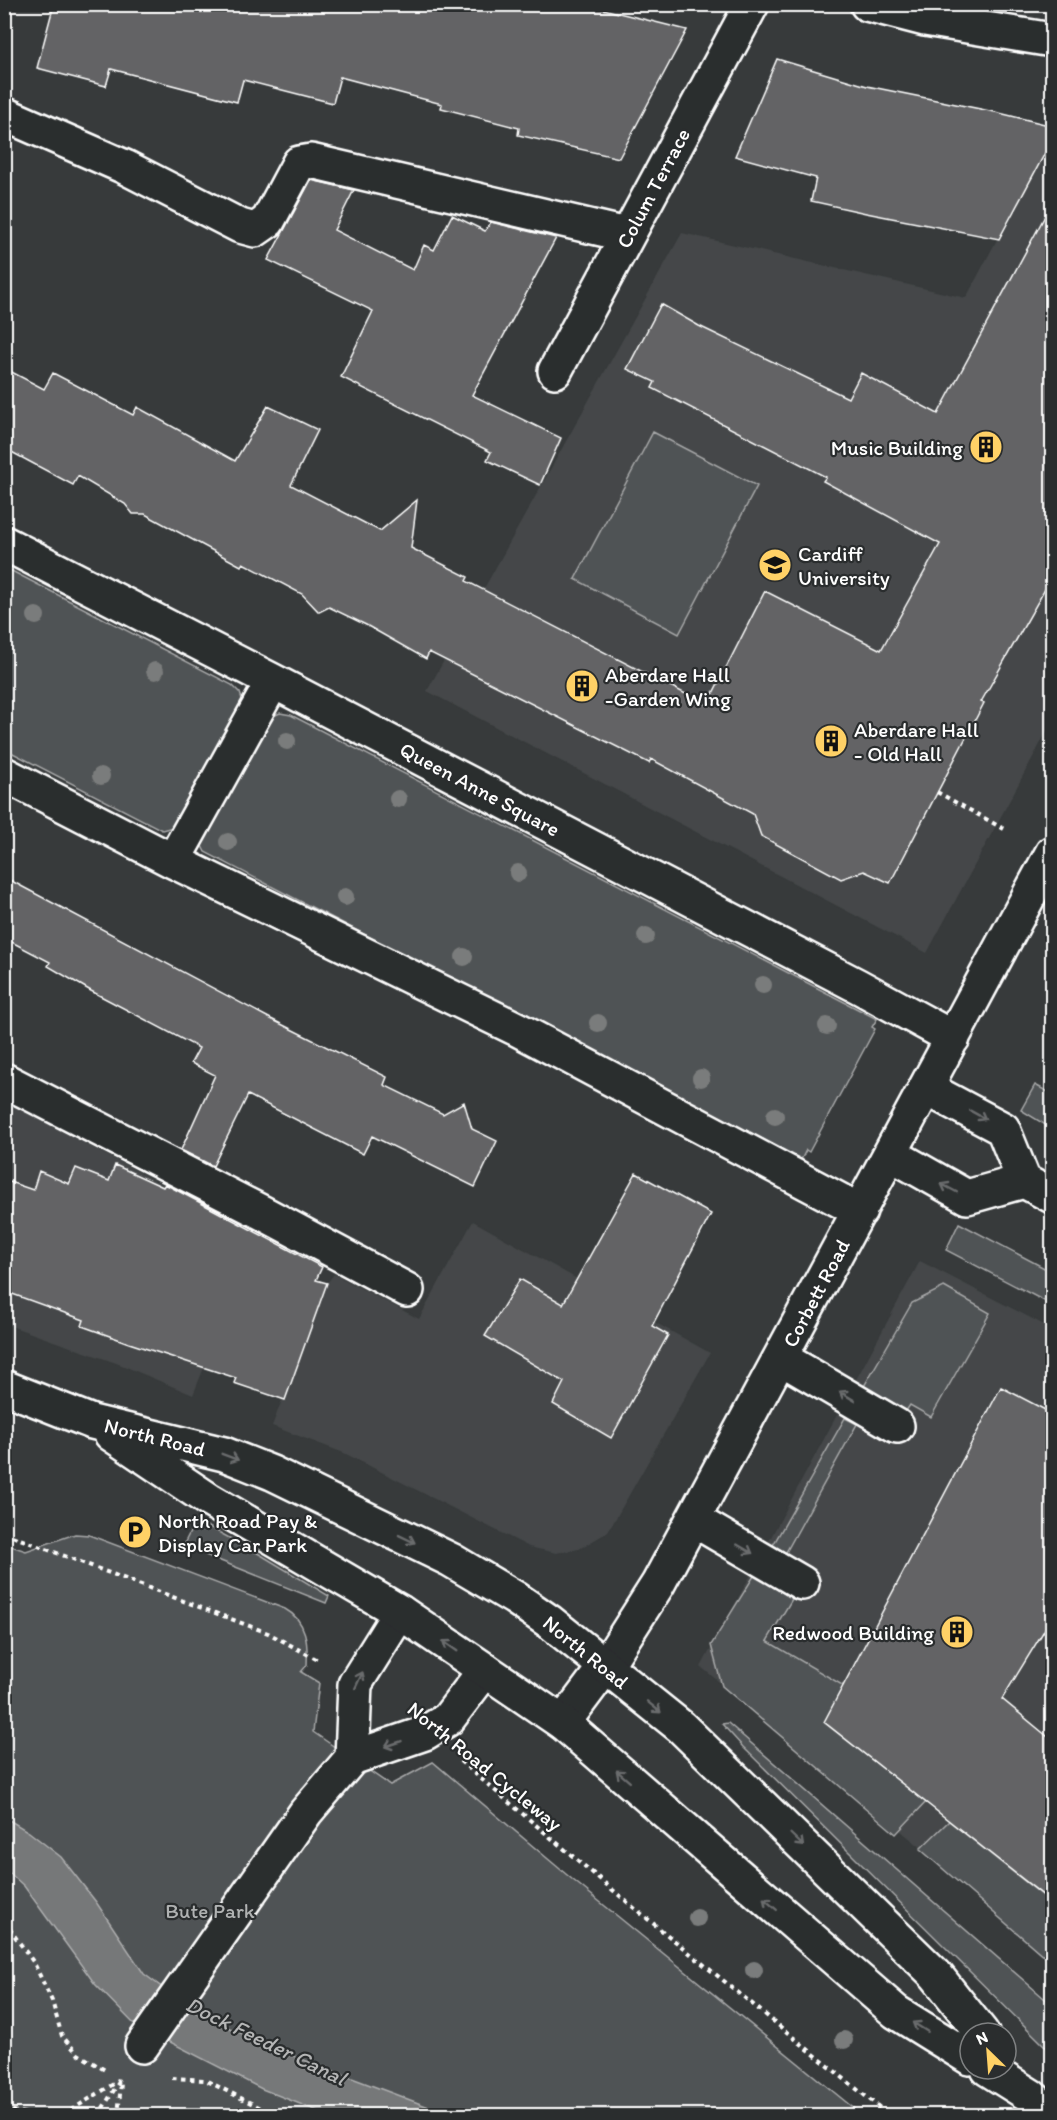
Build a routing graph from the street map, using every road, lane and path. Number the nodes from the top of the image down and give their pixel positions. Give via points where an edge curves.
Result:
1 (752, 4) edge
2 (867, 4) edge
3 (1053, 40) edge
4 (4, 114) edge
5 (627, 235) junction
6 (555, 371) dead end
7 (4, 543) edge
8 (273, 681) junction
9 (4, 774) edge
10 (937, 792) dead end
11 (1004, 829) dead end
12 (1053, 854) edge
13 (173, 861) junction
14 (953, 1038) junction
15 (4, 1080) edge
16 (926, 1088) junction
17 (891, 1154) junction
18 (1024, 1181) junction
19 (1053, 1196) edge
20 (860, 1211) junction
21 (407, 1290) dead end
22 (781, 1358) junction
23 (4, 1387) edge
24 (92, 1422) junction
25 (897, 1426) dead end
26 (694, 1520) junction
27 (4, 1533) edge
28 (802, 1583) dead end
29 (400, 1612) junction
30 (605, 1667) junction
31 (485, 1670) junction
32 (355, 1684) junction
33 (562, 1723) junction
34 (425, 1733) junction
35 (352, 1758) junction
36 (4, 1921) edge
37 (972, 2021) edge
38 (142, 2046) dead end
39 (958, 2051) edge
40 (163, 2078) dead end
41 (1018, 2078) edge
42 (121, 2080) junction
43 (1006, 2081) edge
44 (1042, 2105) edge
45 (4, 2106) edge
46 (38, 2115) edge
47 (45, 2115) edge
48 (118, 2115) edge
49 (277, 2115) edge
50 (890, 2115) edge

1 - 5 street, Colum Terrace
2 - 3 street via 926,19
4 - 5 street via 255,230 268,221 299,163 311,161
5 - 6 street, Colum Terrace
7 - 8 street, Queen Anne Square
8 - 13 street
8 - 14 street, Queen Anne Square
9 - 13 street
10 - 11 path
12 - 14 street, Corbett Road
13 - 20 street via 519,1030
14 - 16 street, Corbett Road
15 - 21 street
16 - 17 street, Corbett Road
16 -> 18 street via 1003,1129
18 -> 17 street via 967,1197
17 - 20 street, Corbett Road
18 - 19 street
20 - 22 street, Corbett Road
25 -> 22 street
22 - 26 street, Corbett Road
23 - 24 street, North Road
24 - 29 street, North Road via 209,1500
24 -> 30 street, North Road via 224,1454 314,1493 451,1560 516,1598
26 -> 28 street
26 - 30 street, Corbett Road
27 - 32 path via 268,1633
31 -> 29 street, North Road
32 -> 29 street
30 - 33 street, Corbett Road
30 -> 37 street, North Road via 681,1727 936,1975
31 - 33 street, North Road
31 - 34 street via 448,1719
32 - 35 street
39 -> 33 street, North Road via 896,2012
34 -> 35 street
34 - 50 path, North Road Cycleway
35 - 38 street via 306,1812
36 - 42 path via 34,1963 52,2001 62,2036 78,2054
40 - 49 path via 205,2080
41 - 44 street
42 - 47 path via 68,2112
42 - 48 path
43 - 44 street
45 - 46 path

